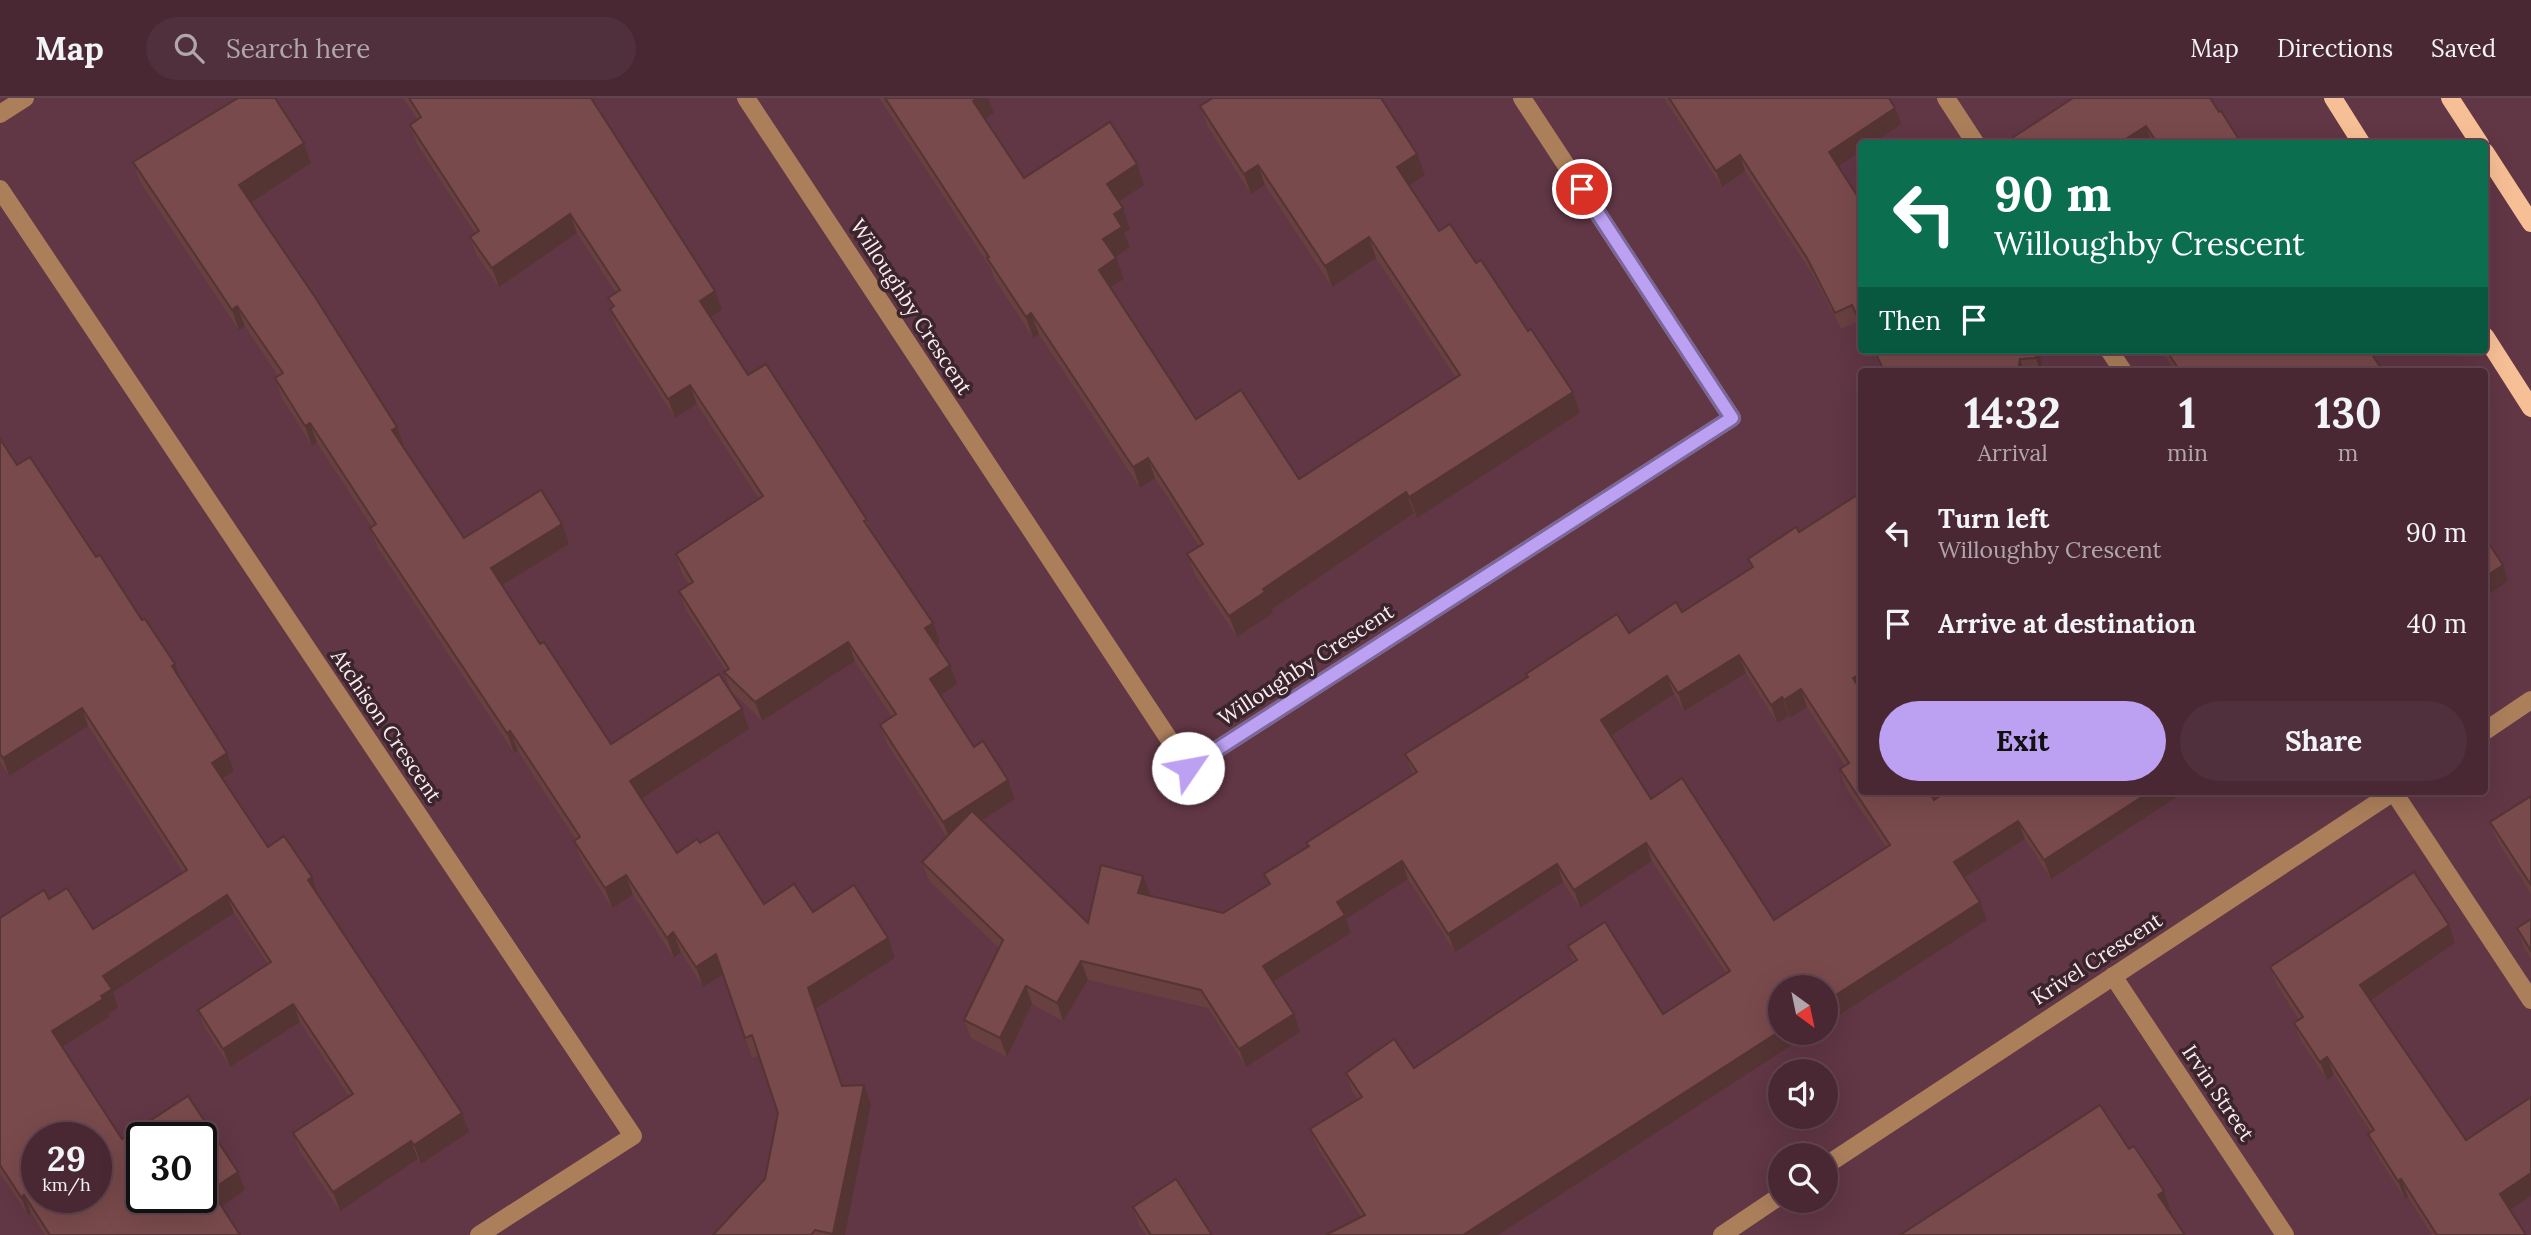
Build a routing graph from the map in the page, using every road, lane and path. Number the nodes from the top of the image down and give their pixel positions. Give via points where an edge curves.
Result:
1 (25, 98) edge
2 (746, 98) edge
3 (1522, 98) edge
4 (1947, 98) edge
5 (2333, 98) edge
6 (2450, 98) edge
7 (0, 114) edge
8 (1973, 140) edge
9 (2359, 140) edge
10 (2477, 140) edge
11 (2488, 157) edge
12 (0, 189) edge
13 (2531, 223) edge
14 (2488, 341) edge
15 (2531, 408) edge
16 (2531, 700) edge
17 (2488, 729) edge
18 (2388, 795) edge
19 (2397, 795) edge
20 (2112, 976) junction
21 (2531, 1000) edge
22 (1838, 1157) edge
23 (1768, 1204) edge
24 (479, 1235) edge
25 (1722, 1235) edge
26 (2285, 1235) edge

1 - 7 street
2 - 3 street, Willoughby Crescent via 1188,768 1732,418
4 - 8 street
5 - 9 main road
6 - 10 main road
11 - 13 main road
12 - 24 street, Atchison Crescent via 633,1136
14 - 15 main road
16 - 17 street
18 - 20 street, Krivel Crescent
19 - 21 street
20 - 22 street, Krivel Crescent
20 - 26 street, Irvin Street
23 - 25 street

